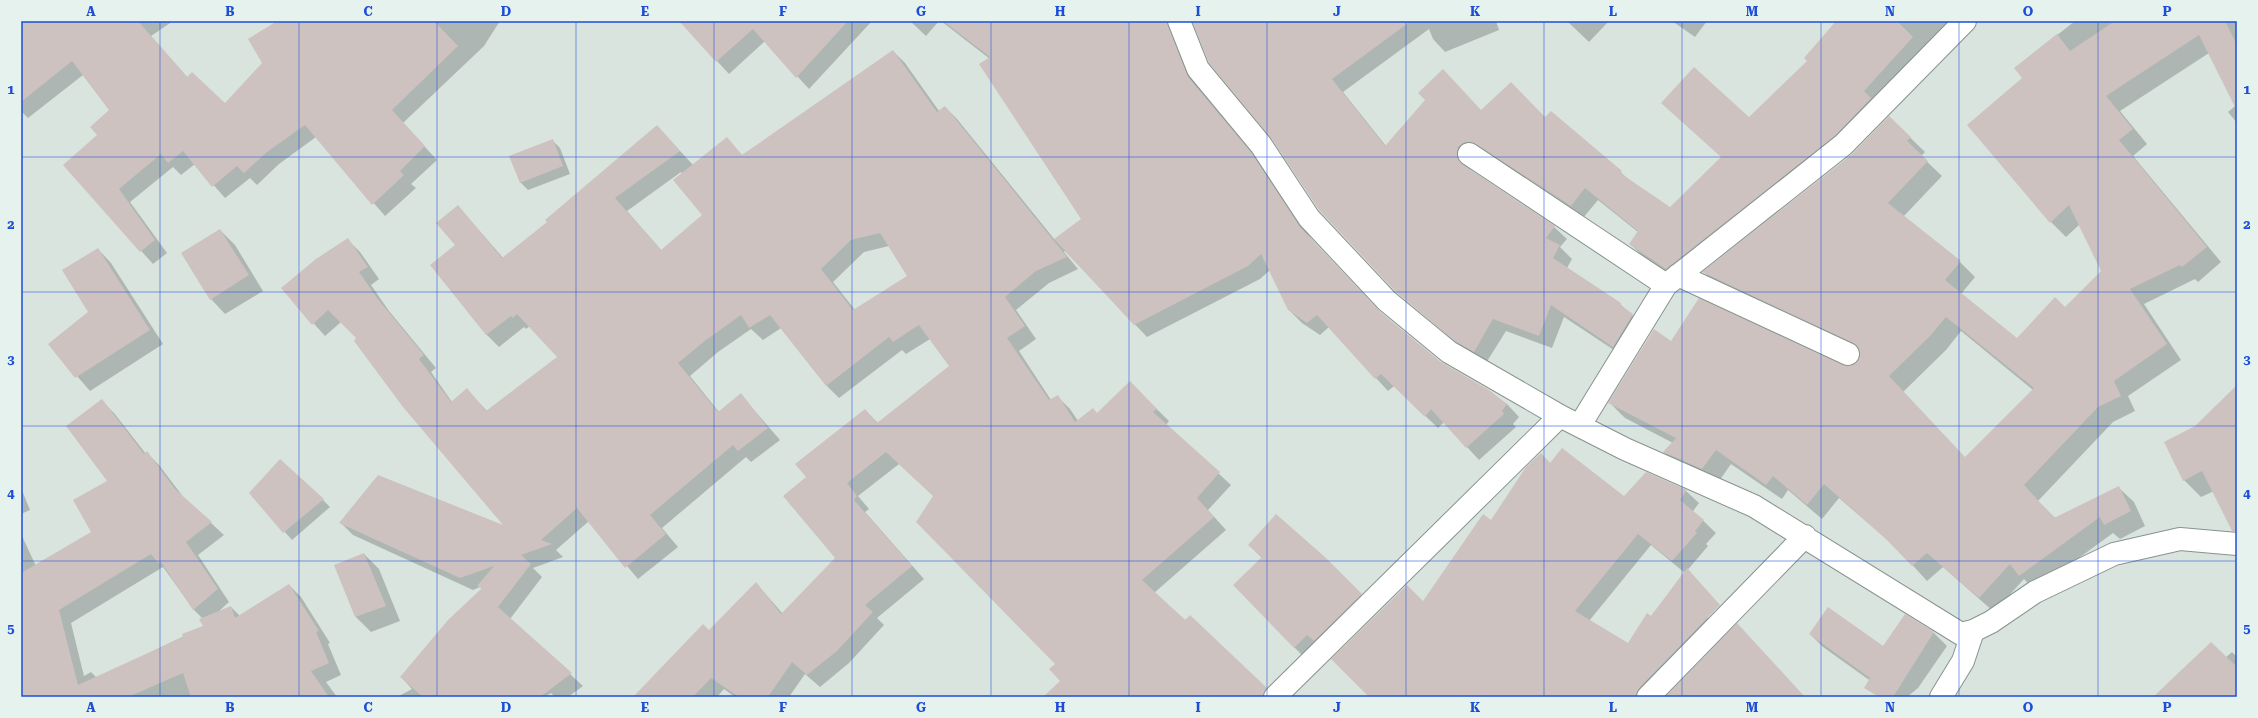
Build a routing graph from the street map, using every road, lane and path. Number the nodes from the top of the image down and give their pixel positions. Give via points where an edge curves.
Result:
1 (1179, 21) edge
2 (1965, 21) edge
3 (1469, 154) dead end
4 (1672, 280) junction
5 (1848, 354) dead end
6 (1560, 416) junction
7 (1580, 425) junction
8 (1805, 536) junction
9 (2237, 544) edge
10 (1973, 632) junction
11 (1275, 697) edge
12 (1648, 697) edge
13 (1941, 697) edge

1 - 6 street via 1198,69 1261,145 1309,218 1387,301 1449,352
2 - 4 street via 1843,145
3 - 4 street
4 - 5 street
4 - 7 street
6 - 7 street
6 - 11 street
7 - 8 street via 1624,449 1754,506
8 - 10 street via 1961,634
8 - 12 street
9 - 10 street via 2180,539 2114,554 2035,592
10 - 13 street via 1963,662

